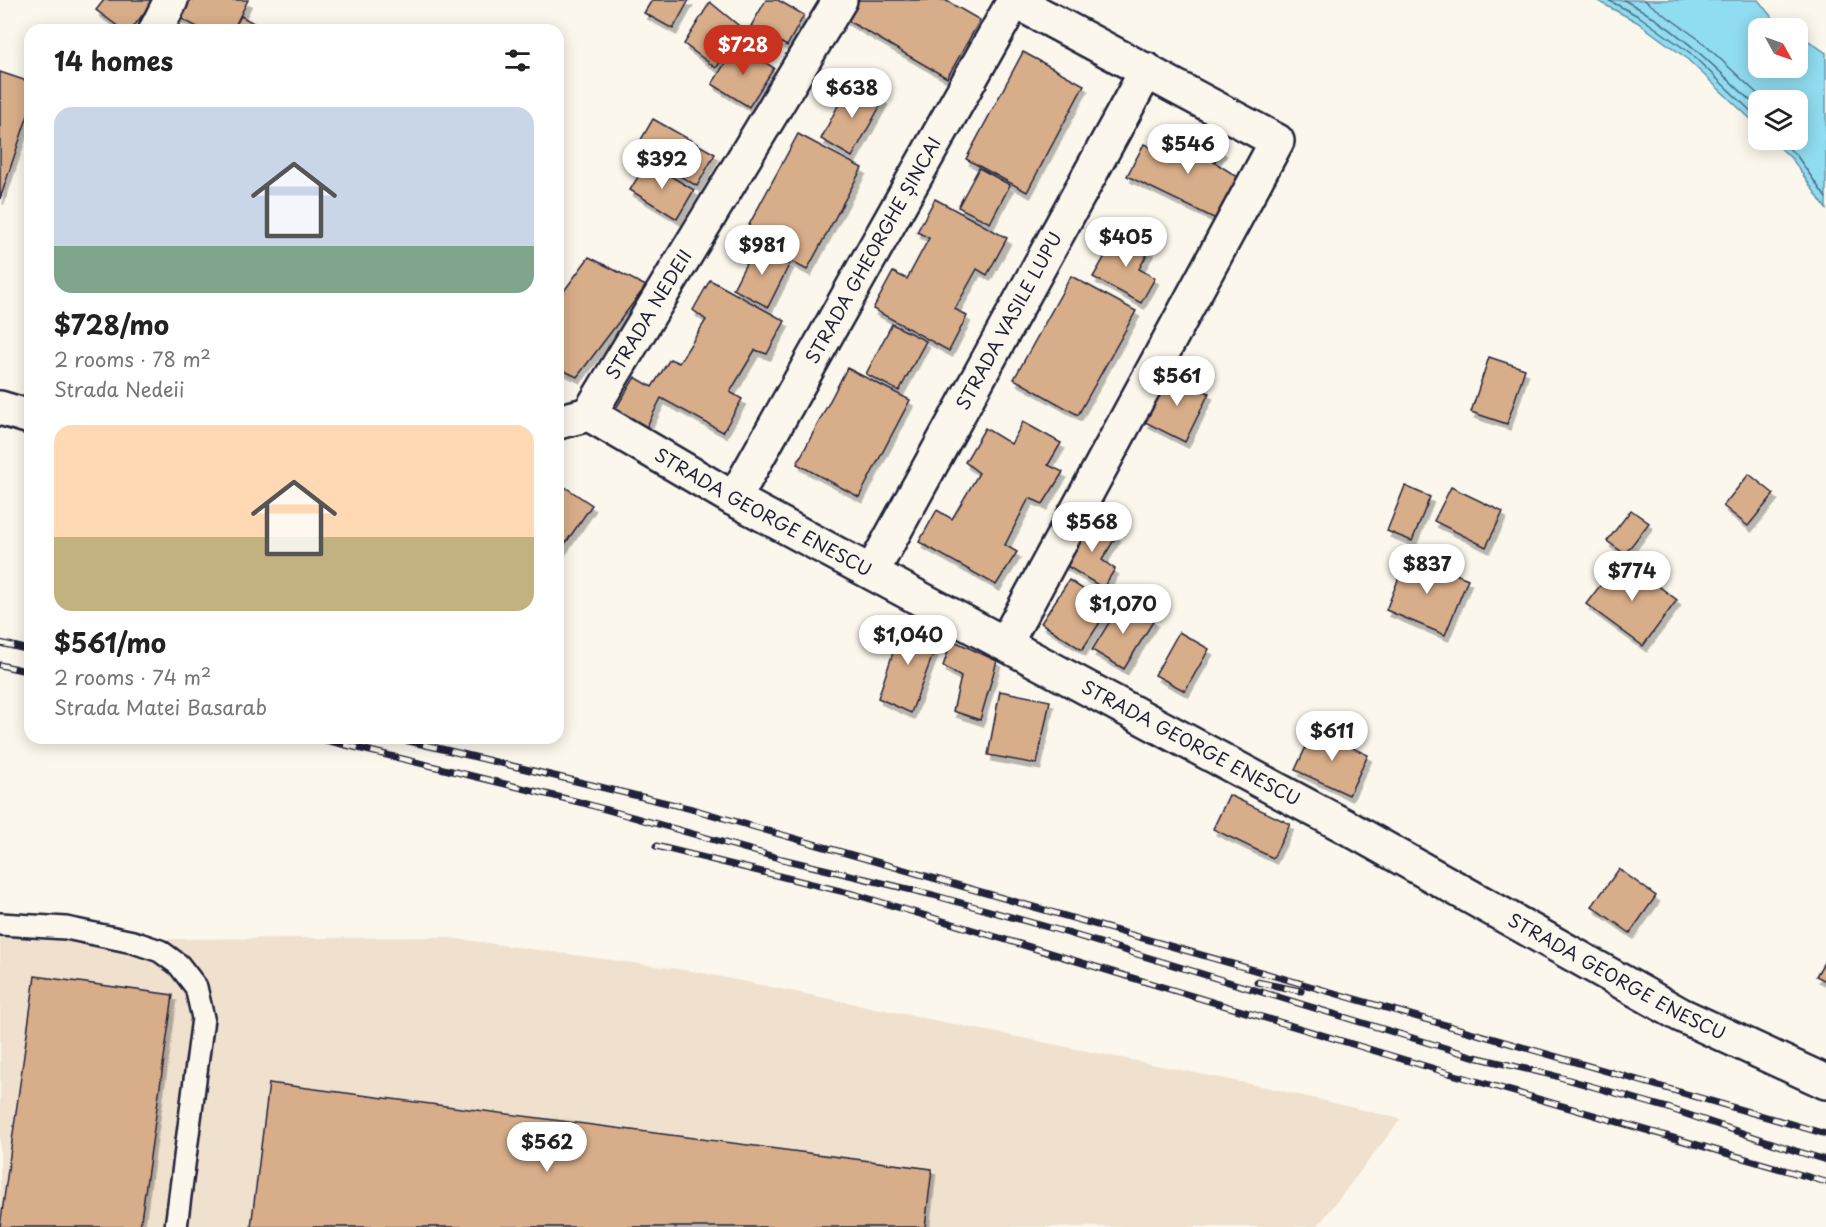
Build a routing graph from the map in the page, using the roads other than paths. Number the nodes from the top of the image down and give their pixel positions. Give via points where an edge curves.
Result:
1 (171, 0) edge
2 (840, 0) edge
3 (1013, 0) edge
4 (159, 24) edge
5 (1147, 70) junction
6 (0, 408) edge
7 (24, 415) edge
8 (573, 418) edge
9 (734, 499) junction
10 (872, 572) junction
11 (1005, 644) junction
12 (0, 924) edge
13 (1826, 1082) edge
14 (176, 1227) edge

1 - 4 street
2 - 8 street, STRADA NEDEII
3 - 5 street
3 - 9 street, STRADA GHEORGHE ȘINCAI
5 - 10 street, STRADA VASILE LUPU
5 - 11 street via 1277,141
6 - 7 street
8 - 9 street, STRADA GEORGE ENESCU
9 - 10 street, STRADA GEORGE ENESCU
10 - 11 street, STRADA GEORGE ENESCU
11 - 13 street, STRADA GEORGE ENESCU via 1343,825 1681,1015
12 - 14 lane via 66,928 133,942 160,951 179,965 196,987 203,1018

